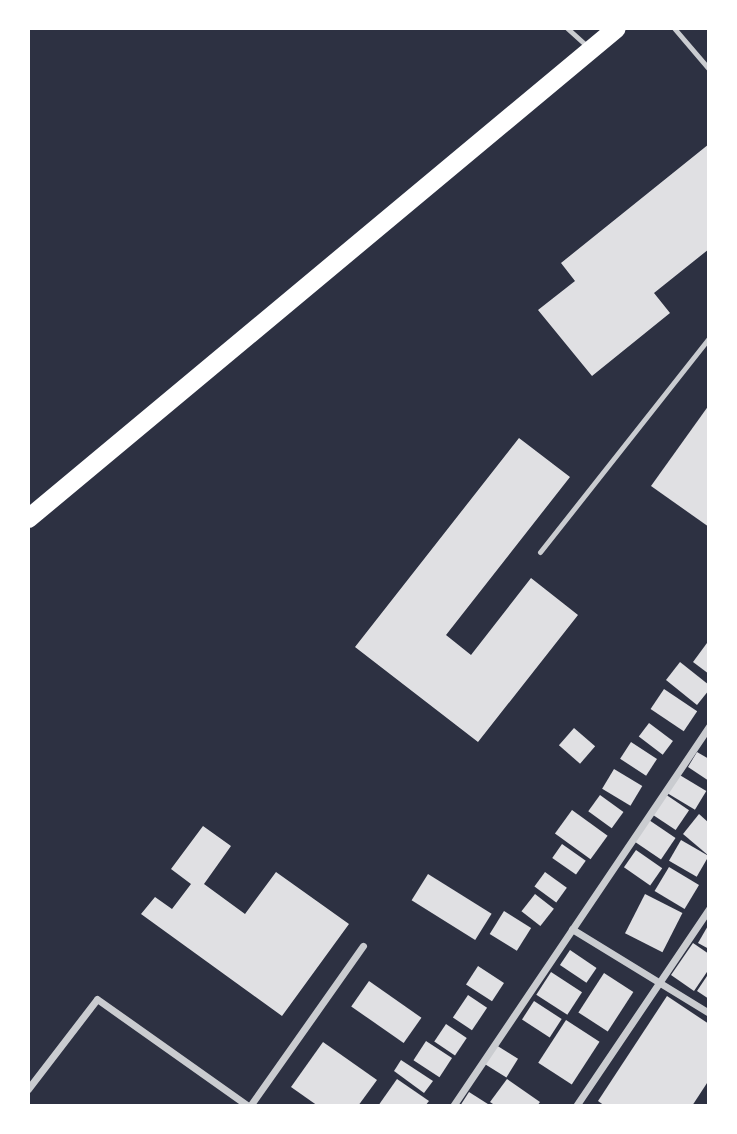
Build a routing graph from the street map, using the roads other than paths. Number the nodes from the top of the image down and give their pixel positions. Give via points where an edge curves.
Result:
1 (567, 28) edge
2 (616, 28) edge
3 (674, 28) edge
4 (590, 49) junction
5 (709, 69) edge
6 (709, 338) edge
7 (28, 518) edge
8 (540, 552) dead end
9 (709, 726) edge
10 (709, 909) edge
11 (572, 929) junction
12 (363, 946) dead end
13 (660, 981) junction
14 (709, 1013) edge
15 (28, 1089) edge
16 (249, 1106) edge
17 (453, 1106) edge
18 (576, 1106) edge

1 - 4 lane
2 - 4 highway
3 - 5 lane
4 - 7 highway
6 - 8 lane
9 - 11 street
10 - 13 street
11 - 13 street
11 - 17 street
12 - 16 street
13 - 14 street
13 - 18 street
15 - 16 street via 97,999

